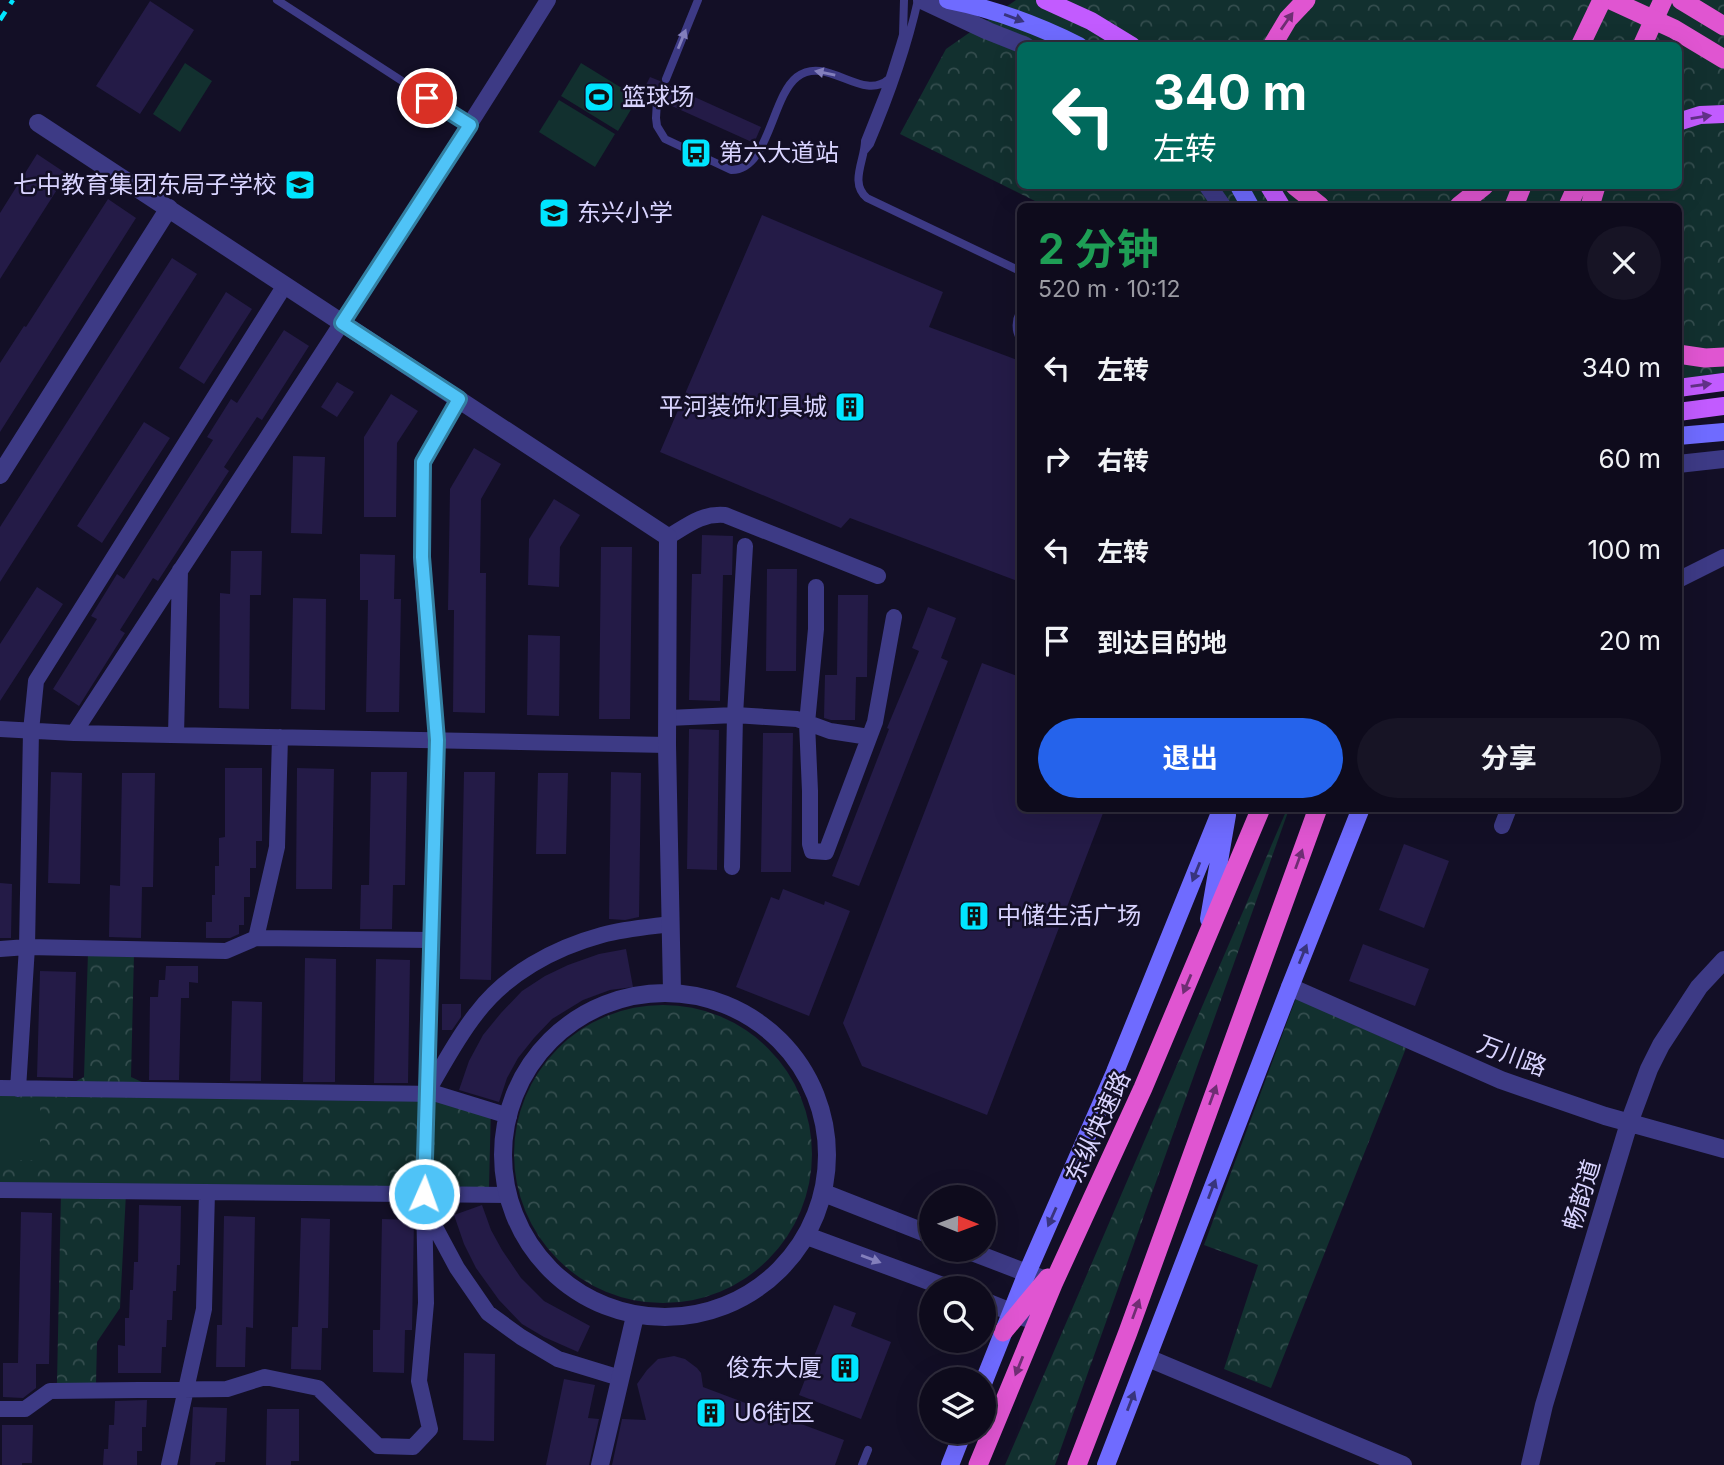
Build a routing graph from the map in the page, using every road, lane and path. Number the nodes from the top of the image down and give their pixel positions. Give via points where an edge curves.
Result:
1 (276, 0) edge
2 (548, 0) edge
3 (698, 0) edge
4 (904, 0) edge
5 (920, 0) edge
6 (948, 0) edge
7 (1045, 0) edge
8 (1306, 0) edge
9 (1602, 0) edge
10 (1611, 0) edge
11 (1663, 0) edge
12 (1681, 0) edge
13 (1724, 26) edge
14 (1017, 42) edge
15 (1071, 42) edge
16 (1125, 42) edge
17 (1274, 42) edge
18 (1581, 42) edge
19 (1644, 42) edge
20 (1724, 59) edge
21 (666, 79) dead end
22 (889, 79) junction
23 (657, 101) dead end
24 (1724, 114) edge
25 (1682, 121) edge
26 (38, 123) dead end
27 (470, 125) junction
28 (865, 150) junction
29 (1299, 189) edge
30 (1480, 189) edge
31 (1316, 203) edge
32 (1463, 203) edge
33 (169, 208) junction
34 (1017, 270) edge
35 (285, 285) junction
36 (342, 323) junction
37 (1682, 355) edge
38 (1724, 357) edge
39 (1724, 382) edge
40 (1682, 387) edge
41 (459, 399) junction
42 (1724, 406) edge
43 (1682, 411) edge
44 (1724, 432) edge
45 (1682, 436) edge
46 (1724, 459) edge
47 (1682, 464) edge
48 (0, 475) edge
49 (668, 537) junction
50 (746, 546) dead end
51 (1724, 557) edge
52 (180, 570) junction
53 (878, 576) dead end
54 (1682, 578) edge
55 (816, 587) dead end
56 (894, 617) dead end
57 (736, 715) junction
58 (668, 718) junction
59 (807, 723) junction
60 (0, 729) edge
61 (31, 731) junction
62 (74, 733) junction
63 (176, 735) junction
64 (280, 737) junction
65 (869, 737) junction
66 (437, 740) junction
67 (667, 745) junction
68 (1220, 812) edge
69 (1227, 812) edge
70 (1259, 812) edge
71 (1317, 812) edge
72 (1359, 812) edge
73 (1507, 812) edge
74 (1502, 826) dead end
75 (732, 867) dead end
76 (671, 924) junction
77 (256, 938) junction
78 (431, 940) junction
79 (1205, 943) junction
80 (27, 947) junction
81 (0, 950) edge
82 (1724, 960) edge
83 (1290, 987) junction
84 (672, 991) junction
85 (0, 1088) edge
86 (18, 1089) junction
87 (426, 1094) junction
88 (509, 1115) junction
89 (1629, 1123) junction
90 (1724, 1149) edge
91 (0, 1190) edge
92 (207, 1192) junction
93 (824, 1193) junction
94 (424, 1194) junction
95 (508, 1195) junction
96 (919, 1230) edge
97 (807, 1236) junction
98 (996, 1261) edge
99 (1027, 1273) junction
100 (919, 1277) edge
101 (1049, 1282) junction
102 (996, 1306) edge
103 (1014, 1313) junction
104 (635, 1316) junction
105 (1036, 1323) junction
106 (1003, 1332) joint
107 (1148, 1358) junction
108 (989, 1367) edge
109 (620, 1378) junction
110 (186, 1389) junction
111 (0, 1409) edge
112 (958, 1444) edge
113 (868, 1450) dead end
114 (169, 1465) edge
115 (600, 1465) edge
116 (862, 1465) edge
117 (950, 1465) edge
118 (978, 1465) edge
119 (1077, 1465) edge
120 (1106, 1465) edge
121 (1403, 1465) edge
122 (1530, 1465) edge

1 - 27 lane
2 - 27 street
21 -> 3 lane
4 - 22 lane via 902,35
5 - 14 street
5 - 28 lane via 897,77
6 -> 15 main road via 1004,14
7 - 16 main road
17 -> 8 highway
9 - 18 highway
10 - 20 highway, bridge
11 - 19 highway
12 - 13 highway
22 -> 23 lane via 872,87 821,71 805,72 790,83 753,161 740,171 664,139 657,126
22 - 28 lane via 864,141
25 -> 24 main road
26 - 33 street
27 - 36 street
28 - 34 lane via 858,185 867,198
29 - 31 highway
30 - 32 highway
33 - 35 street
33 - 48 street
35 - 36 street
35 - 61 street via 36,681
36 - 41 street
36 - 52 street
37 - 38 highway
40 -> 39 main road
41 - 49 street
41 - 66 street via 423,462 422,557
42 - 43 main road
44 - 45 main road
46 - 47 street
49 - 53 street via 700,518 725,515
49 - 58 street
50 - 57 street
51 - 54 street
52 - 62 street
52 - 63 street
55 - 59 street
56 - 65 street
57 - 58 street
57 - 59 street
57 - 75 street
58 - 67 street
59 - 65 street
59 - 65 street via 812,851 826,852
60 - 61 street
61 - 62 street
61 - 80 street
62 - 63 street
63 - 64 street
64 - 66 street
64 - 77 street via 277,848
66 - 67 street
66 - 78 street
67 - 76 street
68 -> 99 main road
69 - 79 main road
70 - 79 highway, 东纵快速路
119 -> 71 highway
83 -> 72 main road
73 - 74 street
76 - 84 street
76 - 87 street via 603,935 552,953 513,977 477,1012
77 - 78 street
77 - 80 street via 226,951
78 - 87 street
79 -> 101 highway, 东纵快速路 via 1065,1258
80 - 81 street
80 - 86 street
82 - 89 street, 畅韵道 via 1699,987 1661,1045
83 - 89 street, 万川路 via 1501,1080
107 -> 83 main road
84 - 88 street via 624,996 579,1016 542,1047 516,1089
84 - 93 street via 719,1000 761,1023 795,1056 818,1098 826,1133
85 - 86 street
86 - 87 street
87 - 88 street
87 - 94 street
88 - 95 street via 503,1136
89 - 90 street, 万川路
89 - 122 street, 畅韵道
91 - 92 street
92 - 94 street
92 - 110 street via 204,1309
93 - 96 street
93 - 97 street
94 - 95 street
94 - 109 street via 457,1268 488,1313 558,1359
94 - 110 street via 426,1303 419,1381 430,1429 413,1447 378,1446 318,1388 265,1377 228,1389
95 - 104 street via 521,1231 550,1270 589,1300
97 -> 100 street
97 - 104 street via 783,1268 739,1300 715,1311 675,1318
98 - 99 street
99 - 101 street
99 - 103 main road
101 - 103 highway, 东纵快速路
101 - 105 highway
102 - 103 street
103 - 105 street
103 - 106 highway, 东纵快速路
104 - 109 street
105 -> 118 highway
106 - 108 main road
120 -> 107 main road
107 - 121 street
109 - 115 street
110 - 111 street via 50,1391 25,1409
110 - 114 street
112 - 117 main road
113 - 116 lane

